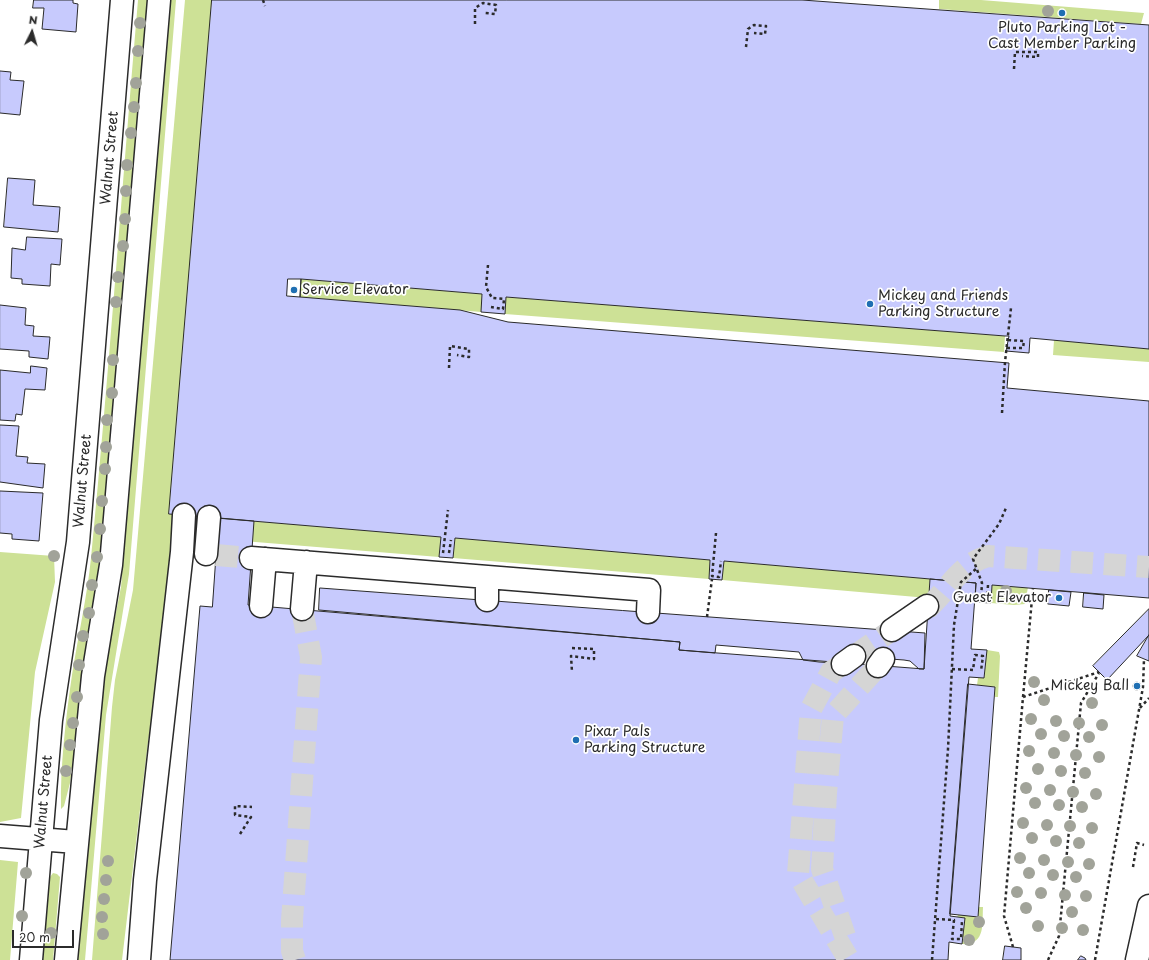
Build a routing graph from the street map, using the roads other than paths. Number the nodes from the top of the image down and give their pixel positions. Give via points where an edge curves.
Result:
1 (122, 0) edge
2 (159, 0) edge
3 (184, 515) dead end
4 (208, 518) dead end
5 (182, 552) junction
6 (306, 562) junction
7 (487, 577) junction
8 (308, 600) tunnel mouth
9 (486, 600) dead end
10 (261, 606) dead end
11 (927, 608) tunnel mouth
12 (648, 612) dead end
13 (900, 631) tunnel mouth
14 (0, 836) edge
15 (41, 840) junction
16 (76, 842) junction
17 (1149, 906) edge
18 (31, 960) edge
19 (66, 960) edge
20 (139, 960) edge
21 (1137, 960) edge

1 - 15 street, Walnut Street via 78,542 51,720
2 - 16 street via 110,565 93,676
3 - 5 street
4 - 5 street via 211,555
5 - 20 street via 145,880
6 - 7 street
6 - 8 street
6 - 10 street via 258,558
7 - 9 street
7 - 12 street via 649,590
11 - 13 street
14 - 15 street
15 - 16 street
15 - 18 street, Walnut Street
16 - 19 street
17 - 21 street

